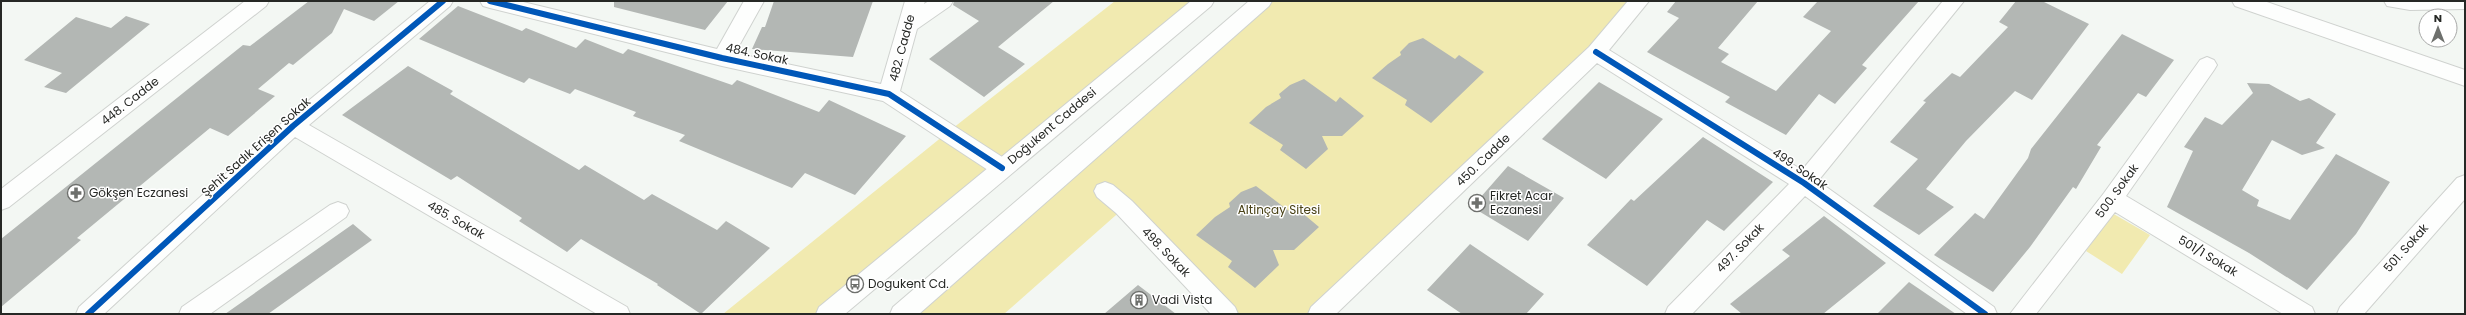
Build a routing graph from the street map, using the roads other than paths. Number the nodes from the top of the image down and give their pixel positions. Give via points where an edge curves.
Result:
1 (260, 1) edge
2 (443, 1) edge
3 (490, 1) edge
4 (754, 1) edge
5 (915, 1) edge
6 (943, 1) edge
7 (1204, 1) edge
8 (1262, 1) edge
9 (1639, 1) edge
10 (1954, 1) edge
11 (2242, 1) edge
12 (2394, 1) edge
13 (2465, 2) edge
14 (909, 25) junction
15 (1596, 52) junction
16 (722, 58) junction
17 (2207, 65) dead end
18 (2465, 78) edge
19 (890, 94) junction
20 (294, 126) junction
21 (1002, 168) junction
22 (1804, 183) junction
23 (2465, 184) edge
24 (1105, 191) dead end
25 (2112, 199) junction
26 (1, 201) edge
27 (338, 211) dead end
28 (1683, 312) edge
29 (88, 314) edge
30 (191, 314) edge
31 (618, 314) edge
32 (828, 314) edge
33 (902, 314) edge
34 (1226, 314) edge
35 (1320, 314) edge
36 (1985, 314) edge
37 (2022, 314) edge
38 (2303, 314) edge
39 (2349, 314) edge

1 - 26 street, 448. Cadde
2 - 20 street, Şehit Sadık Erişen Sokak
3 - 16 street, 484. Sokak
4 - 16 street
5 - 14 street, 482. Cadde
6 - 14 street
7 - 21 street, Doğukent Caddesi
8 - 33 street
9 - 15 street, 450. Cadde
10 - 22 street, 497. Sokak
11 - 18 street
12 - 13 street
14 - 19 street, 482. Cadde
15 - 22 street, 499. Sokak
15 - 35 street, 450. Cadde
16 - 19 street, 484. Sokak
17 - 25 street, 500. Sokak
19 - 21 street, 484. Sokak
20 - 29 street, Şehit Sadık Erişen Sokak
20 - 31 street, 485. Sokak
21 - 32 street, Doğukent Caddesi
22 - 28 street, 497. Sokak
22 - 36 street, 499. Sokak
23 - 39 street, 501. Sokak
24 - 34 street, 498. Sokak
25 - 37 street, 500. Sokak
25 - 38 street, 501/1 Sokak
27 - 30 street

